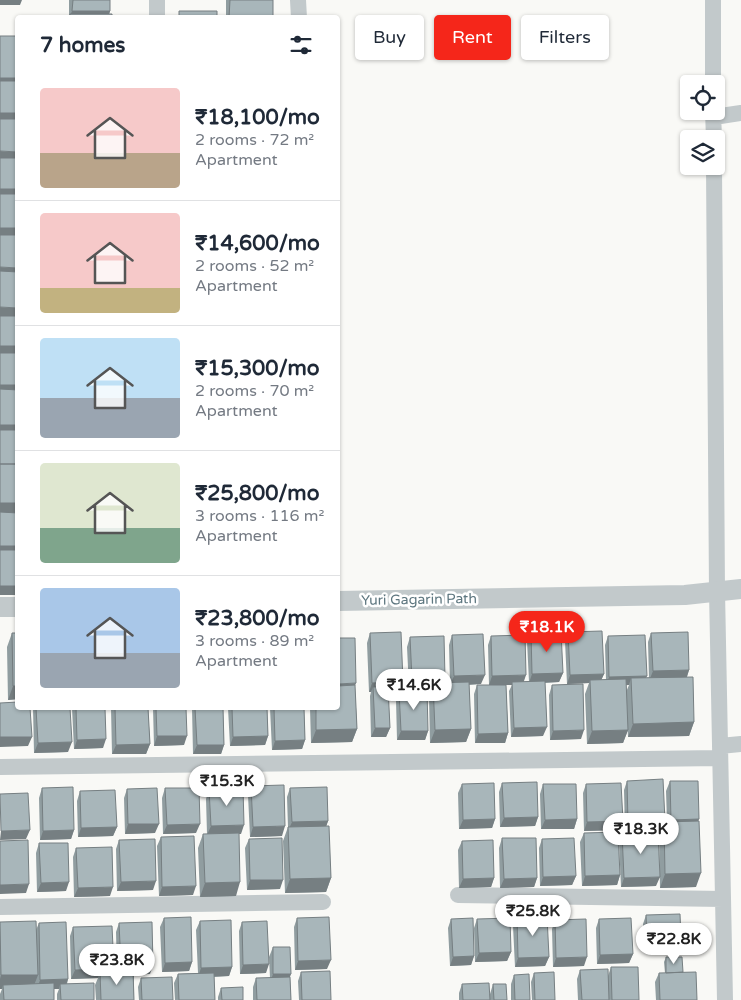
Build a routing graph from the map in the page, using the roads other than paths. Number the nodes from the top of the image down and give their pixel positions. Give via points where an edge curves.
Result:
1 (157, 0) edge
2 (298, 0) edge
3 (712, 0) edge
4 (157, 15) edge
5 (299, 15) edge
6 (713, 75) edge
7 (741, 113) edge
8 (725, 114) edge
9 (714, 175) edge
10 (741, 589) edge
11 (717, 591) junction
12 (340, 601) edge
13 (15, 607) edge
14 (0, 608) edge
15 (741, 744) edge
16 (720, 752) junction
17 (0, 767) edge
18 (458, 896) dead end
19 (723, 899) junction
20 (323, 902) dead end
21 (0, 908) edge
22 (725, 1000) edge

1 - 4 street
2 - 5 street
3 - 6 street
7 - 8 street
9 - 11 street
10 - 11 street, Yuri Gagarin Path
11 - 12 street, Yuri Gagarin Path
11 - 16 street
13 - 14 street
15 - 16 street
16 - 17 street
16 - 19 street
18 - 19 street
19 - 22 street
20 - 21 street

